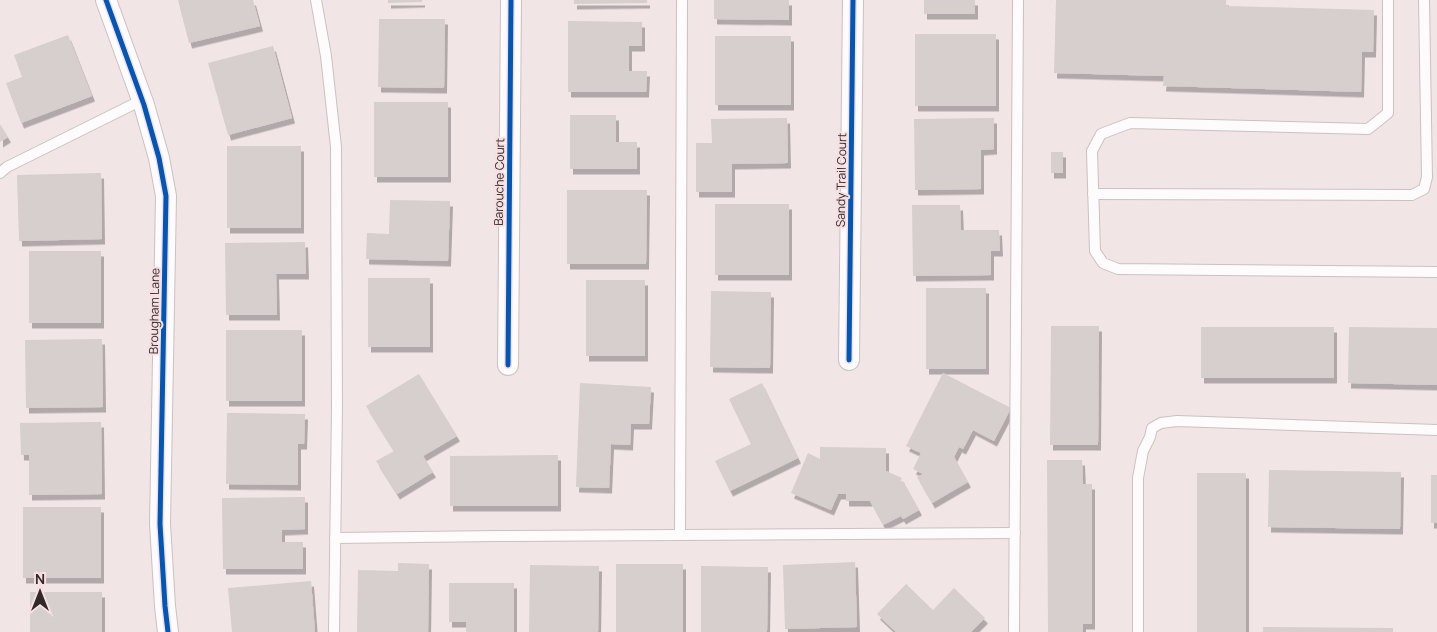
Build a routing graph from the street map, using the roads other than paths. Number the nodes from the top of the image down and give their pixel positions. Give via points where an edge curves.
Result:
1 (106, 0) edge
2 (316, 0) edge
3 (511, 0) edge
4 (682, 0) edge
5 (853, 0) edge
6 (1018, 0) edge
7 (1388, 0) edge
8 (1424, 0) edge
9 (142, 100) junction
10 (0, 173) edge
11 (1093, 194) junction
12 (1437, 272) edge
13 (849, 360) dead end
14 (508, 364) dead end
15 (1437, 430) edge
16 (1015, 533) junction
17 (680, 535) junction
18 (335, 538) junction
19 (168, 632) edge
20 (334, 632) edge
21 (1014, 632) edge
22 (1138, 632) edge

1 - 9 street, Brougham Lane
2 - 18 lane via 336,147 338,407
3 - 14 street, Barouche Court
4 - 17 lane
5 - 13 street, Sandy Trail Court
6 - 16 lane
7 - 11 lane via 1388,113 1368,129 1130,123 1101,134 1092,151
8 - 11 lane via 1427,177 1424,189 1412,195
9 - 10 lane
9 - 19 street, Brougham Lane via 166,196 160,524
11 - 12 lane via 1095,251 1103,263 1118,269
15 - 22 lane via 1177,421 1152,428 1138,478
16 - 17 lane
16 - 21 lane
17 - 18 lane
18 - 20 lane

